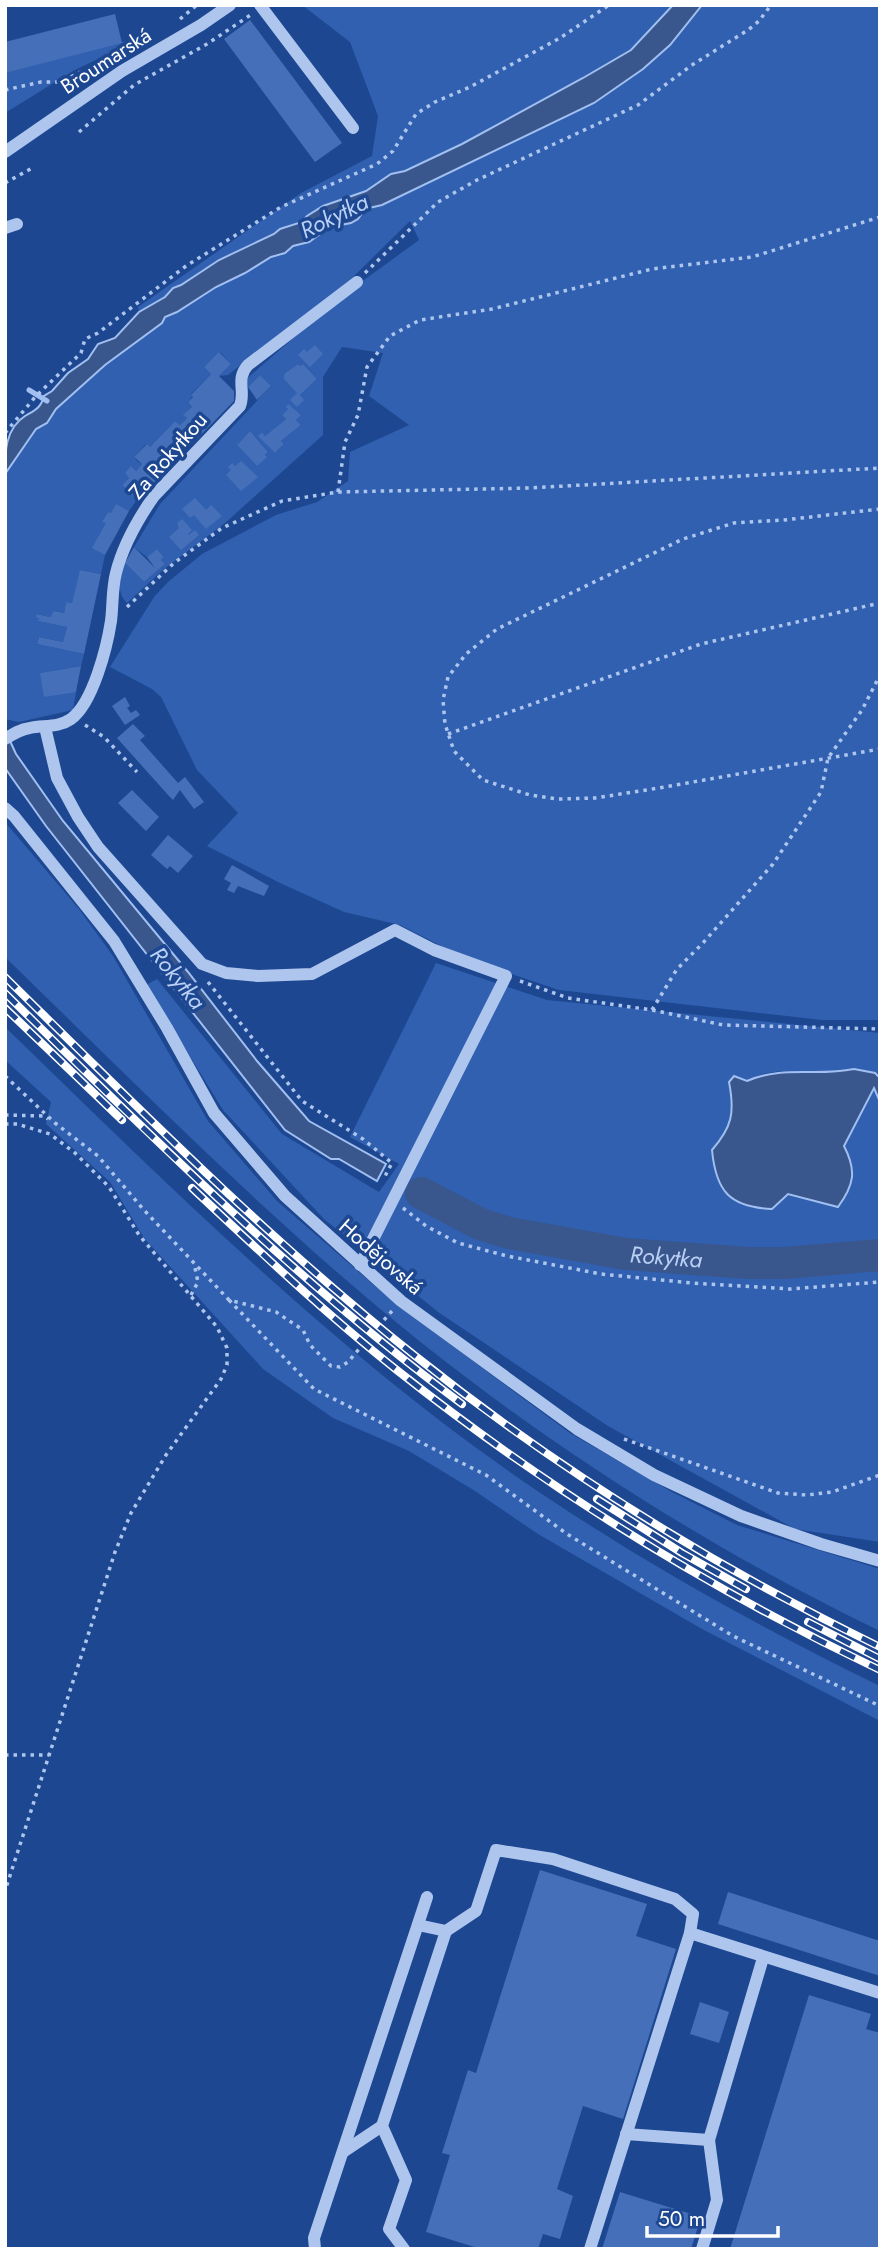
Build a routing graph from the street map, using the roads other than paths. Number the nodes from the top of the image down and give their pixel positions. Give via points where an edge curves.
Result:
1 (230, 5) edge
2 (261, 7) edge
3 (353, 128) dead end
4 (5, 152) edge
5 (356, 282) road end
6 (45, 727) junction
7 (9, 737) edge
8 (5, 808) edge
9 (360, 1265) junction
10 (880, 1561) edge
11 (427, 1897) dead end
12 (418, 1925) junction
13 (446, 1931) junction
14 (690, 1933) junction
15 (763, 1958) junction
16 (880, 1993) edge
17 (382, 2126) junction
18 (626, 2134) junction
19 (709, 2140) junction
20 (343, 2152) junction
21 (316, 2249) edge
22 (404, 2249) edge
23 (590, 2249) edge
24 (702, 2249) edge

1 - 4 street, Broumarská via 122,71
2 - 3 street
5 - 6 street, Za Rokytkou via 242,372 240,406 154,496 130,535 116,571 105,653 86,699 73,718
6 - 7 street
6 - 9 street via 57,778 78,817 98,847 202,964 226,973 258,976 312,974 395,930 434,950 506,976
8 - 9 street, Hodějovská via 114,941 214,1113 285,1196
9 - 10 street, Hodějovská via 401,1301 566,1422 654,1475 741,1516
11 - 12 street
12 - 13 street
12 - 20 street
13 - 14 street via 476,1911 496,1850 553,1859 676,1899 693,1914
13 - 17 street
14 - 15 street
14 - 18 street
15 - 16 street
15 - 19 street
17 - 20 street
17 - 22 street via 406,2180 389,2229
18 - 19 street
18 - 23 street
19 - 24 street via 717,2200
20 - 21 street via 314,2238

